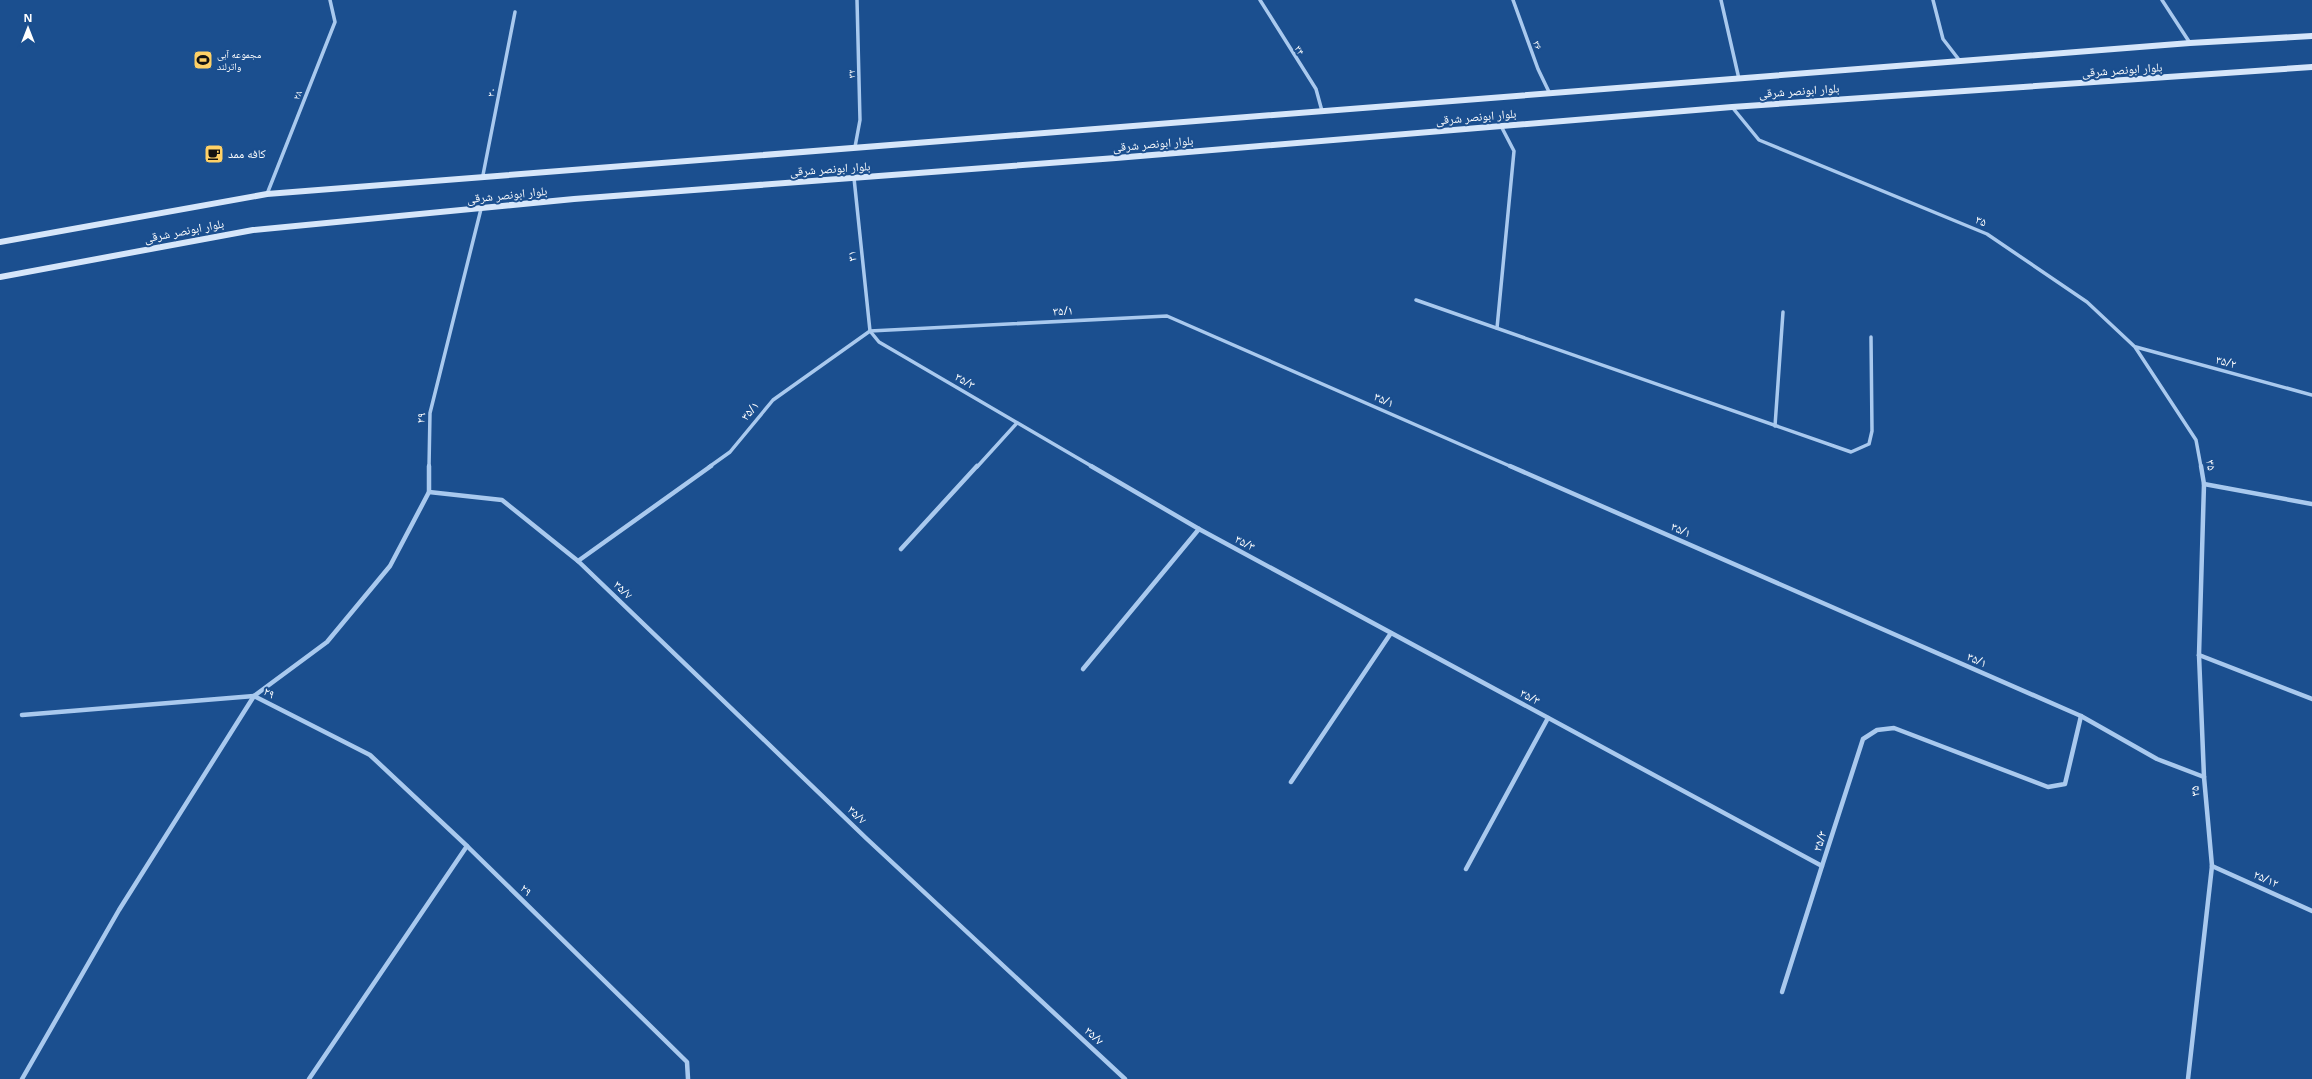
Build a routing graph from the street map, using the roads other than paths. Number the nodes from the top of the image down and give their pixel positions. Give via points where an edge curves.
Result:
1 (330, 0) edge
2 (856, 0) edge
3 (1260, 0) edge
4 (1513, 0) edge
5 (1721, 0) edge
6 (1933, 0) edge
7 (2162, 0) edge
8 (515, 12) dead end
9 (2312, 36) edge
10 (2190, 43) junction
11 (1960, 61) junction
12 (2312, 67) edge
13 (1739, 79) junction
14 (1550, 94) junction
15 (1732, 107) junction
16 (1322, 111) junction
17 (1501, 126) junction
18 (855, 147) junction
19 (483, 176) junction
20 (854, 178) junction
21 (267, 194) junction
22 (481, 208) junction
23 (0, 242) edge
24 (0, 277) edge
25 (1416, 300) dead end
26 (1783, 312) dead end
27 (1497, 328) junction
28 (870, 331) junction
29 (1871, 337) dead end
30 (2135, 347) junction
31 (2312, 396) edge
32 (1017, 423) junction
33 (1775, 426) junction
34 (2204, 484) junction
35 (429, 492) junction
36 (2312, 504) edge
37 (1199, 529) junction
38 (901, 549) dead end
39 (578, 561) junction
40 (1391, 633) junction
41 (2199, 655) junction
42 (1083, 669) dead end
43 (254, 696) junction
44 (2312, 699) edge
45 (22, 715) dead end
46 (2081, 716) junction
47 (1548, 718) junction
48 (2204, 777) junction
49 (1291, 782) dead end
50 (467, 846) junction
51 (1822, 866) junction
52 (2212, 866) junction
53 (1466, 869) dead end
54 (2312, 911) edge
55 (1782, 992) dead end
56 (22, 1079) edge
57 (309, 1079) edge
58 (688, 1079) edge
59 (1125, 1079) edge
60 (2188, 1079) edge

1 - 21 street, ۲۸ via 335,22
2 - 18 street, ۳۲ via 860,120
3 - 16 street, ۳۴ via 1316,89
4 - 14 street, ۳۶ via 1538,69
5 - 13 street
6 - 11 street via 1943,39
7 - 10 street
8 - 19 street, ۳۰
9 - 10 main road, بلوار ابونصر شرقی
10 - 11 main road, بلوار ابونصر شرقی
11 - 13 main road, بلوار ابونصر شرقی
12 - 15 main road, بلوار ابونصر شرقی
13 - 14 main road, بلوار ابونصر شرقی
14 - 16 main road, بلوار ابونصر شرقی
15 - 17 main road, بلوار ابونصر شرقی
15 - 30 street, ۳۵ via 1759,140 1987,234 2086,302
16 - 18 main road, بلوار ابونصر شرقی
17 - 20 main road, بلوار ابونصر شرقی
17 - 27 street via 1514,151
18 - 19 main road, بلوار ابونصر شرقی
19 - 21 main road, بلوار ابونصر شرقی
20 - 22 main road, بلوار ابونصر شرقی
20 - 28 street, ۳۱
21 - 23 main road, بلوار ابونصر شرقی
22 - 24 main road, بلوار ابونصر شرقی via 253,230
22 - 35 street, ۲۹ via 430,413
25 - 27 street
26 - 33 street
27 - 33 street
28 - 32 street, ۳۵/۳ via 879,342
28 - 39 street, ۳۵/۱ via 773,400 730,452
28 - 46 street, ۳۵/۱ via 1167,316
29 - 33 street via 1872,431 1869,444 1851,452
30 - 31 street, ۳۵/۲
30 - 34 street, ۳۵ via 2196,440
32 - 37 street, ۳۵/۳
32 - 38 street
34 - 36 street
34 - 41 street, ۳۵
35 - 39 street, ۳۵/۷ via 502,500
35 - 43 street, ۲۹ via 390,566 327,642
37 - 40 street, ۳۵/۳
37 - 42 street
39 - 59 street, ۳۵/۷ via 867,839
40 - 47 street, ۳۵/۳
40 - 49 street
41 - 44 street
41 - 48 street, ۳۵
43 - 45 street
43 - 50 street, ۲۹ via 370,754
43 - 56 street via 119,910
46 - 48 street, ۳۵/۱ via 2157,759
46 - 51 street, ۳۵/۳ via 2065,784 2048,787 1894,728 1877,730 1863,739
47 - 51 street, ۳۵/۳
47 - 53 street
48 - 52 street, ۳۵
50 - 57 street
50 - 58 street, ۲۹ via 686,1062
51 - 55 street
52 - 54 street, ۲۵/۱۲
52 - 60 street, ۳۵

